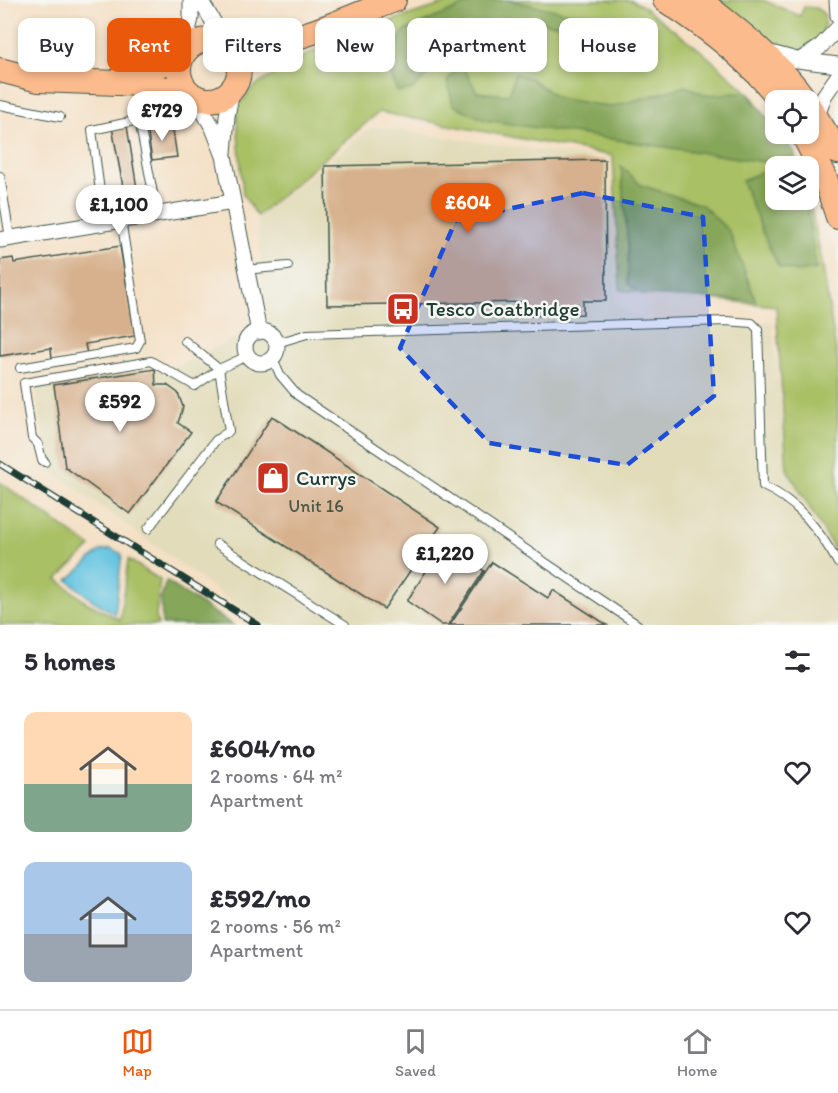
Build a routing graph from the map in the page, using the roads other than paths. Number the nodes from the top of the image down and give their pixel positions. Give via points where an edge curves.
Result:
1 (191, 0) edge
2 (200, 0) edge
3 (394, 0) edge
4 (665, 0) edge
5 (699, 0) edge
6 (837, 0) edge
7 (838, 16) edge
8 (211, 18) edge
9 (191, 22) edge
10 (838, 28) edge
11 (306, 35) junction
12 (303, 36) edge
13 (761, 50) junction
14 (800, 60) junction
15 (838, 65) edge
16 (0, 70) edge
17 (140, 72) edge
18 (178, 72) edge
19 (239, 72) edge
20 (838, 76) edge
21 (101, 82) junction
22 (233, 88) junction
23 (771, 90) edge
24 (793, 90) edge
25 (193, 96) junction
26 (819, 102) edge
27 (0, 105) edge
28 (60, 117) dead end
29 (819, 128) edge
30 (816, 144) edge
31 (838, 152) edge
32 (224, 156) junction
33 (0, 176) edge
34 (233, 202) junction
35 (158, 214) junction
36 (838, 218) edge
37 (121, 219) junction
38 (104, 222) junction
39 (5, 239) edge
40 (288, 266) dead end
41 (245, 270) junction
42 (259, 332) junction
43 (185, 341) dead end
44 (276, 343) junction
45 (247, 356) junction
46 (273, 359) junction
47 (20, 368) dead end
48 (219, 369) junction
49 (45, 462) dead end
50 (148, 529) dead end
51 (217, 544) dead end
52 (838, 563) edge
53 (345, 625) edge
54 (638, 625) edge

1 - 9 street
2 - 8 street
3 - 11 main road
4 - 23 main road via 716,37
5 - 13 main road
6 - 7 street
10 - 14 street via 819,48
11 - 12 main road
11 - 22 main road via 257,65
13 - 14 street
13 - 24 main road via 780,68
14 - 15 street
16 - 21 main road via 38,80
17 - 21 main road
18 - 25 main road
19 - 22 main road
20 - 26 street
21 - 25 main road via 145,84
22 - 25 main road via 215,100
22 - 32 street
25 - 32 street via 213,128
27 - 28 lane
29 - 31 main road
30 - 36 main road
32 - 34 street
33 - 39 lane
34 - 35 street
34 - 41 street
35 - 37 street
35 - 38 lane via 140,120 92,130
37 - 38 street
37 - 47 lane via 140,341 136,348
38 - 39 street
40 - 41 lane
41 - 42 street
42 - 44 street via 270,334
42 - 45 street via 246,341
43 - 48 lane
44 - 46 street
44 - 52 lane via 307,334 726,321 752,324 758,329 763,486 797,506 823,537
45 - 46 street via 259,363
45 - 48 lane
46 - 54 lane via 280,375 297,395
48 - 49 lane via 195,386 151,361 24,383 32,438
48 - 50 lane via 229,431 216,440
51 - 53 lane

